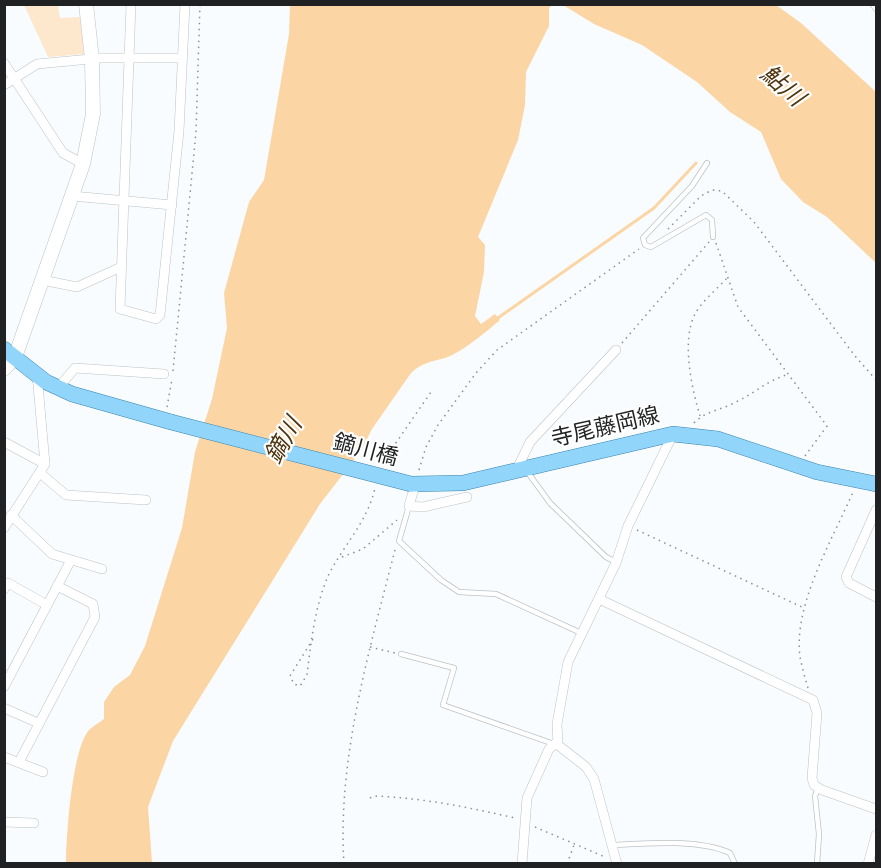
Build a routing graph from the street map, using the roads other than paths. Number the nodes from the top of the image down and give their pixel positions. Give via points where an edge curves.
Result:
1 (86, 4) edge
2 (131, 4) edge
3 (185, 4) edge
4 (872, 4) edge
5 (876, 9) edge
6 (129, 57) junction
7 (92, 58) junction
8 (182, 58) junction
9 (4, 63) edge
10 (9, 82) edge
11 (707, 163) dead end
12 (83, 164) junction
13 (72, 196) junction
14 (125, 200) junction
15 (172, 205) junction
16 (713, 237) road end
17 (121, 267) junction
18 (42, 280) junction
19 (616, 350) road end
20 (10, 353) edge
21 (4, 369) edge
22 (37, 374) junction
23 (164, 374) dead end
24 (58, 388) junction
25 (680, 434) junction
26 (4, 442) edge
27 (42, 468) junction
28 (521, 469) junction
29 (413, 484) junction
30 (876, 484) edge
31 (467, 497) dead end
32 (146, 500) dead end
33 (410, 506) junction
34 (876, 510) edge
35 (11, 515) junction
36 (4, 528) edge
37 (71, 560) junction
38 (616, 563) junction
39 (102, 569) dead end
40 (57, 586) junction
41 (4, 589) edge
42 (876, 597) edge
43 (599, 599) junction
44 (47, 605) junction
45 (581, 633) junction
46 (401, 654) road end
47 (4, 687) edge
48 (4, 708) edge
49 (38, 723) junction
50 (556, 743) junction
51 (4, 757) edge
52 (19, 762) junction
53 (43, 772) dead end
54 (818, 788) junction
55 (876, 808) edge
56 (4, 822) edge
57 (34, 823) dead end
58 (876, 835) edge
59 (613, 845) junction
60 (617, 863) edge
61 (522, 864) edge
62 (735, 864) edge
63 (817, 864) edge
64 (868, 864) edge

1 - 7 street
2 - 6 street
3 - 8 street
4 - 5 lane
6 - 7 street
6 - 8 street
6 - 14 street
7 - 10 street via 37,64
7 - 12 street via 93,114
8 - 15 street
9 - 10 street
10 - 12 street via 63,153
11 - 16 lane via 692,186 643,238 645,245 651,247 706,214 712,220
12 - 13 street
13 - 14 street
13 - 18 street
14 - 15 street
14 - 17 street
15 - 17 street via 160,315 156,319 120,309
17 - 18 street via 77,288
18 - 20 street
19 - 28 street via 530,442
20 - 21 street
20 - 22 main road
22 - 24 main road
22 - 27 street
23 - 24 street via 75,368
24 - 29 main road, 鏑川橋, bridge via 87,400
25 - 28 main road, 寺尾藤岡線
25 - 30 main road, 寺尾藤岡線 via 718,439 797,466
25 - 38 street via 628,526
26 - 27 street
27 - 32 street via 66,495
27 - 35 street
28 - 29 main road, 寺尾藤岡線 via 463,483
28 - 38 lane via 550,503
29 - 33 street
31 - 33 street via 423,507
33 - 45 lane via 399,541 441,580 459,592 496,594
34 - 42 street via 846,577 849,583
35 - 36 street
35 - 37 street via 52,554
37 - 39 street
37 - 40 street
38 - 43 street
40 - 44 street
40 - 49 street via 95,605 95,617
41 - 44 street via 8,583
43 - 45 street
43 - 54 street via 809,698 817,709 812,778
44 - 47 street
45 - 50 street via 568,662
46 - 50 lane via 454,668 443,705
48 - 49 street
49 - 52 street
50 - 59 street via 594,779
50 - 61 street via 531,786
51 - 52 street
52 - 53 street
54 - 55 street
54 - 63 lane
56 - 57 street
58 - 64 street
59 - 60 street
59 - 62 lane via 709,847 729,853

